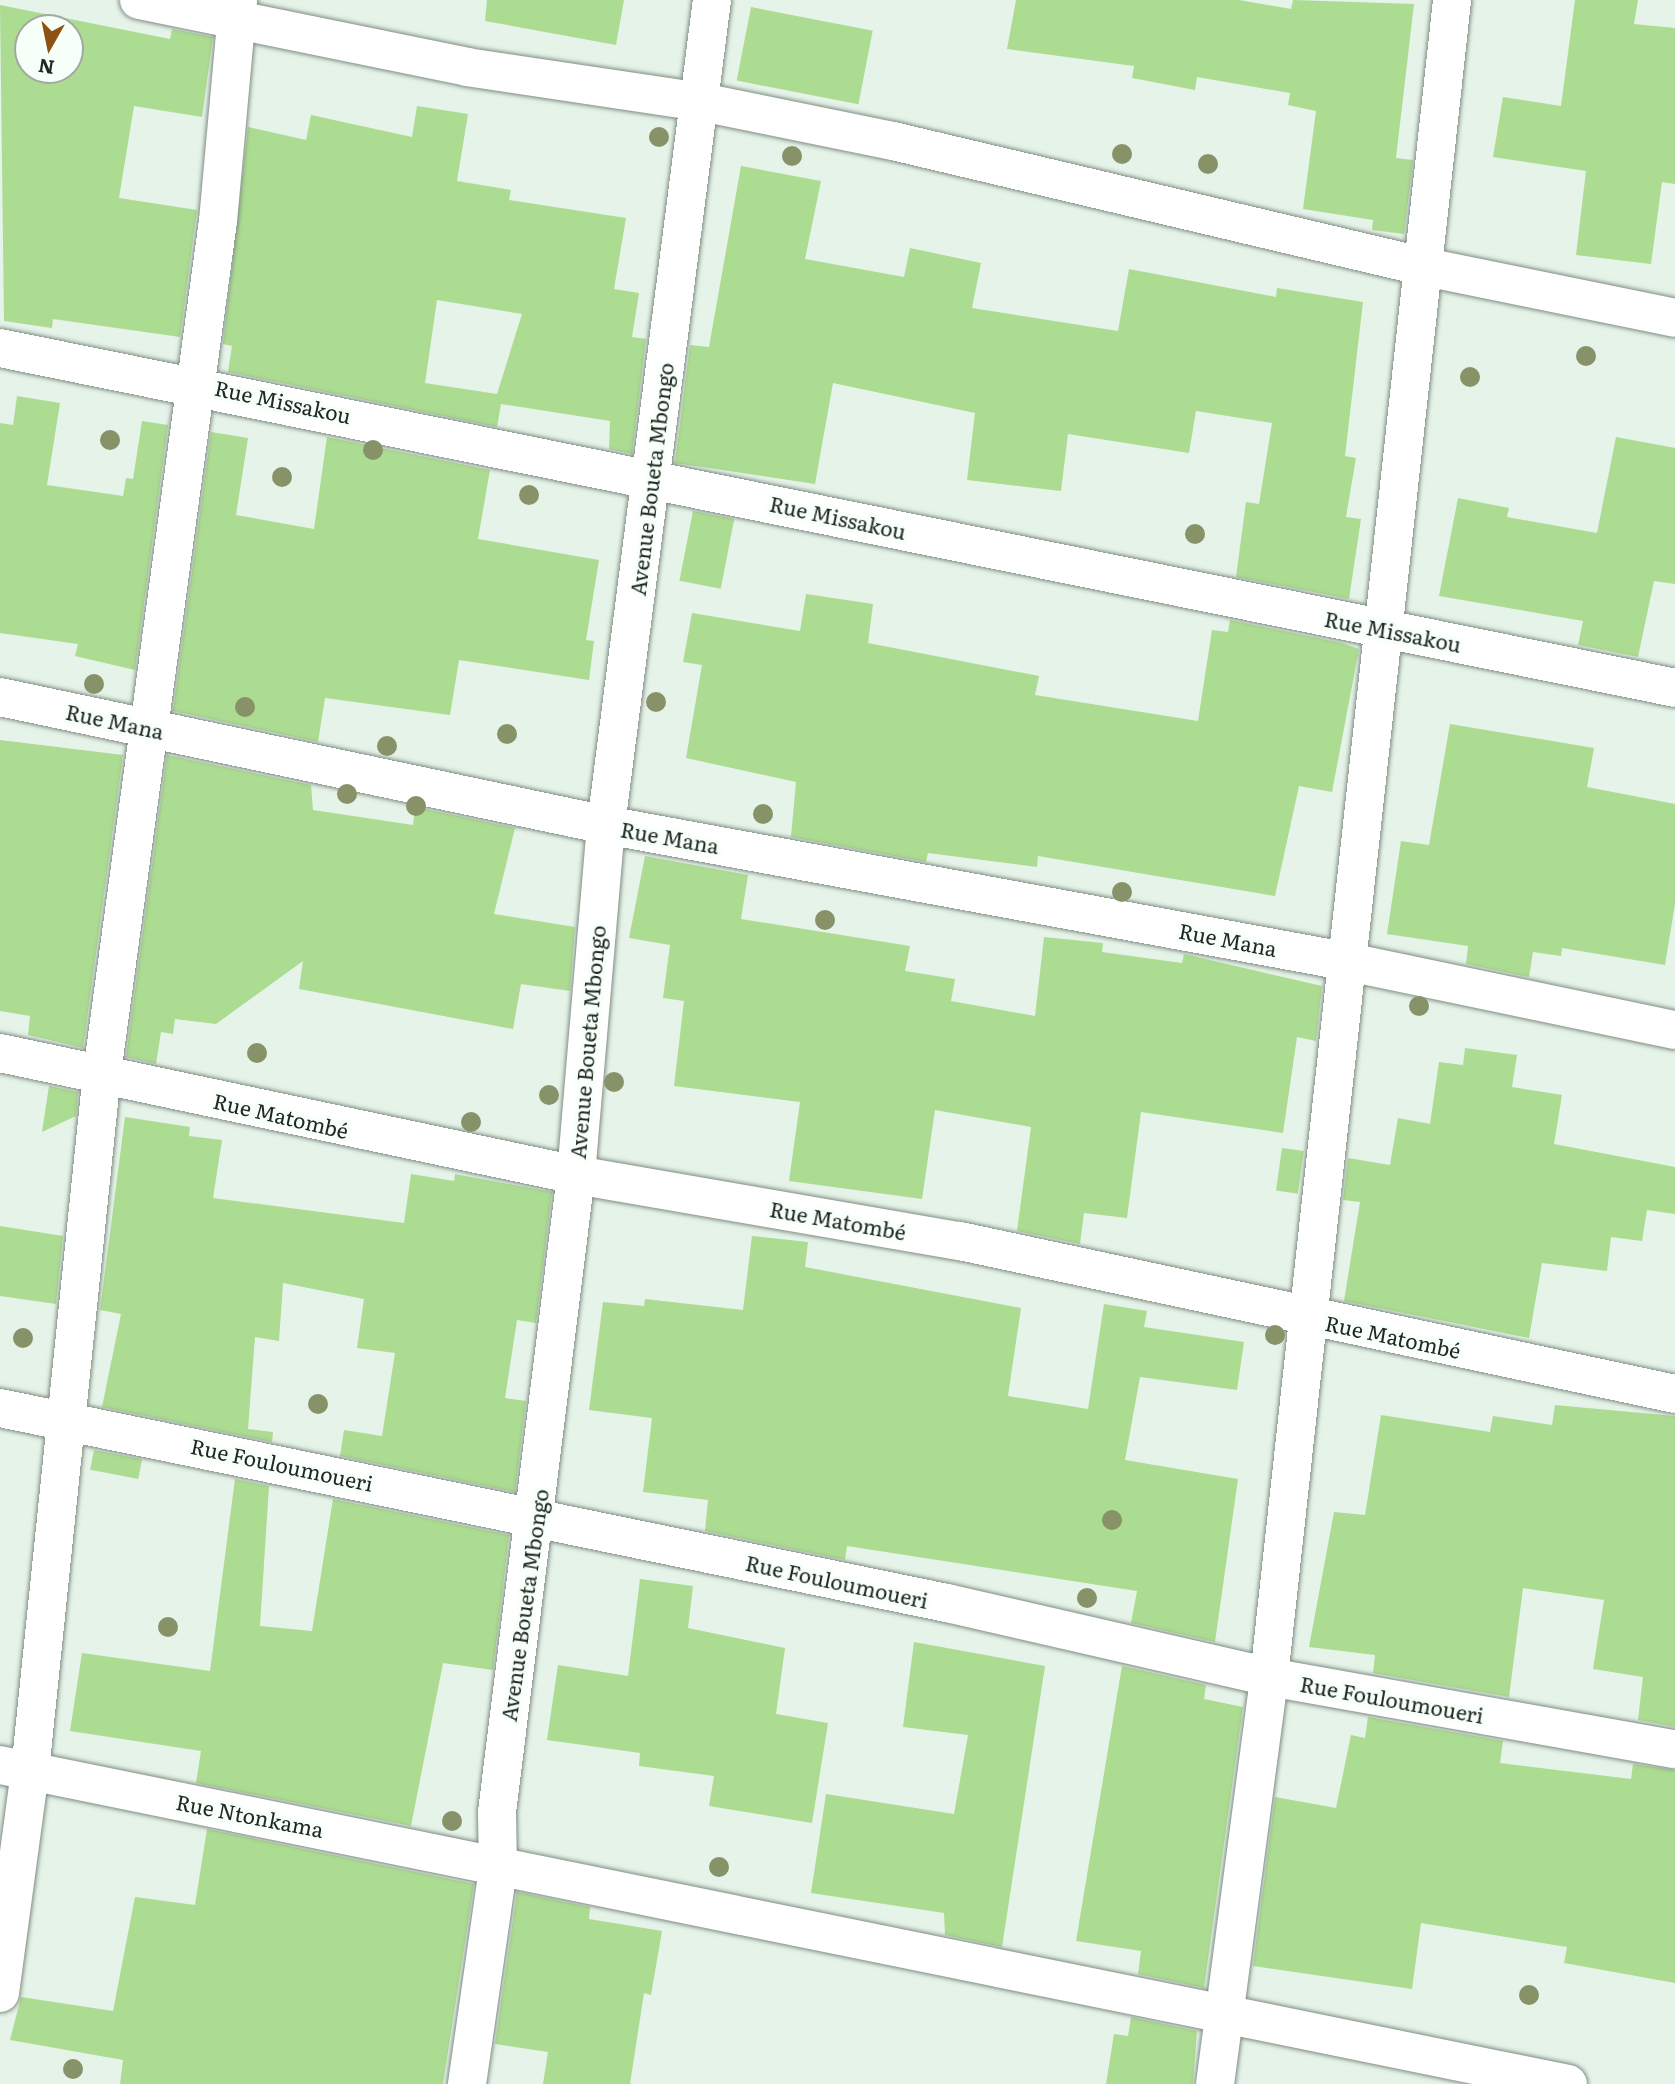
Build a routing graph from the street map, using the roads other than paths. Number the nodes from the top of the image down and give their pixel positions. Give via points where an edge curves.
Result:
1 (139, 0) edge
2 (712, 0) edge
3 (1452, 0) edge
4 (237, 11) edge
5 (701, 102) junction
6 (1425, 267) junction
7 (1675, 318) edge
8 (0, 348) edge
9 (195, 383) junction
10 (650, 477) junction
11 (1383, 629) junction
12 (1675, 688) edge
13 (0, 697) edge
14 (148, 728) junction
15 (606, 825) junction
16 (1344, 961) junction
17 (1675, 1030) edge
18 (0, 1053) edge
19 (102, 1073) junction
20 (576, 1175) junction
21 (1309, 1319) junction
22 (1675, 1394) edge
23 (0, 1408) edge
24 (62, 1420) junction
25 (536, 1519) junction
26 (1269, 1677) junction
27 (1675, 1749) edge
28 (15, 1768) edge
29 (498, 1870) junction
30 (0, 1993) edge
31 (1221, 2015) junction
32 (467, 2084) edge
33 (1215, 2084) edge
34 (1568, 2084) edge

1 - 4 street
2 - 5 street, Avenue Boueta Mbongo
3 - 6 street
4 - 5 street via 467,66
4 - 9 street
5 - 6 street
5 - 10 street, Avenue Boueta Mbongo
6 - 7 street
6 - 11 street
8 - 9 street, Rue Missakou
9 - 10 street, Rue Missakou
9 - 14 street
10 - 11 street, Rue Missakou
10 - 15 street, Avenue Boueta Mbongo
11 - 12 street, Rue Missakou
11 - 16 street
13 - 14 street, Rue Mana
14 - 15 street, Rue Mana
14 - 19 street
15 - 16 street, Rue Mana
15 - 20 street, Avenue Boueta Mbongo
16 - 17 street, Rue Mana
16 - 21 street
18 - 19 street, Rue Matombé
19 - 20 street, Rue Matombé
19 - 24 street
20 - 21 street, Rue Matombé via 960,1241
20 - 25 street, Avenue Boueta Mbongo
21 - 22 street, Rue Matombé
21 - 26 street
23 - 24 street, Rue Fouloumoueri
24 - 25 street, Rue Fouloumoueri
24 - 28 street
25 - 26 street, Rue Fouloumoueri
25 - 29 street, Avenue Boueta Mbongo via 497,1812
26 - 27 street, Rue Fouloumoueri
26 - 31 street
28 - 29 street, Rue Ntonkama via 429,1850
28 - 30 street
29 - 31 street, Rue Ntonkama
29 - 32 street, Avenue Boueta Mbongo
31 - 33 street
31 - 34 street, Rue Ntonkama

